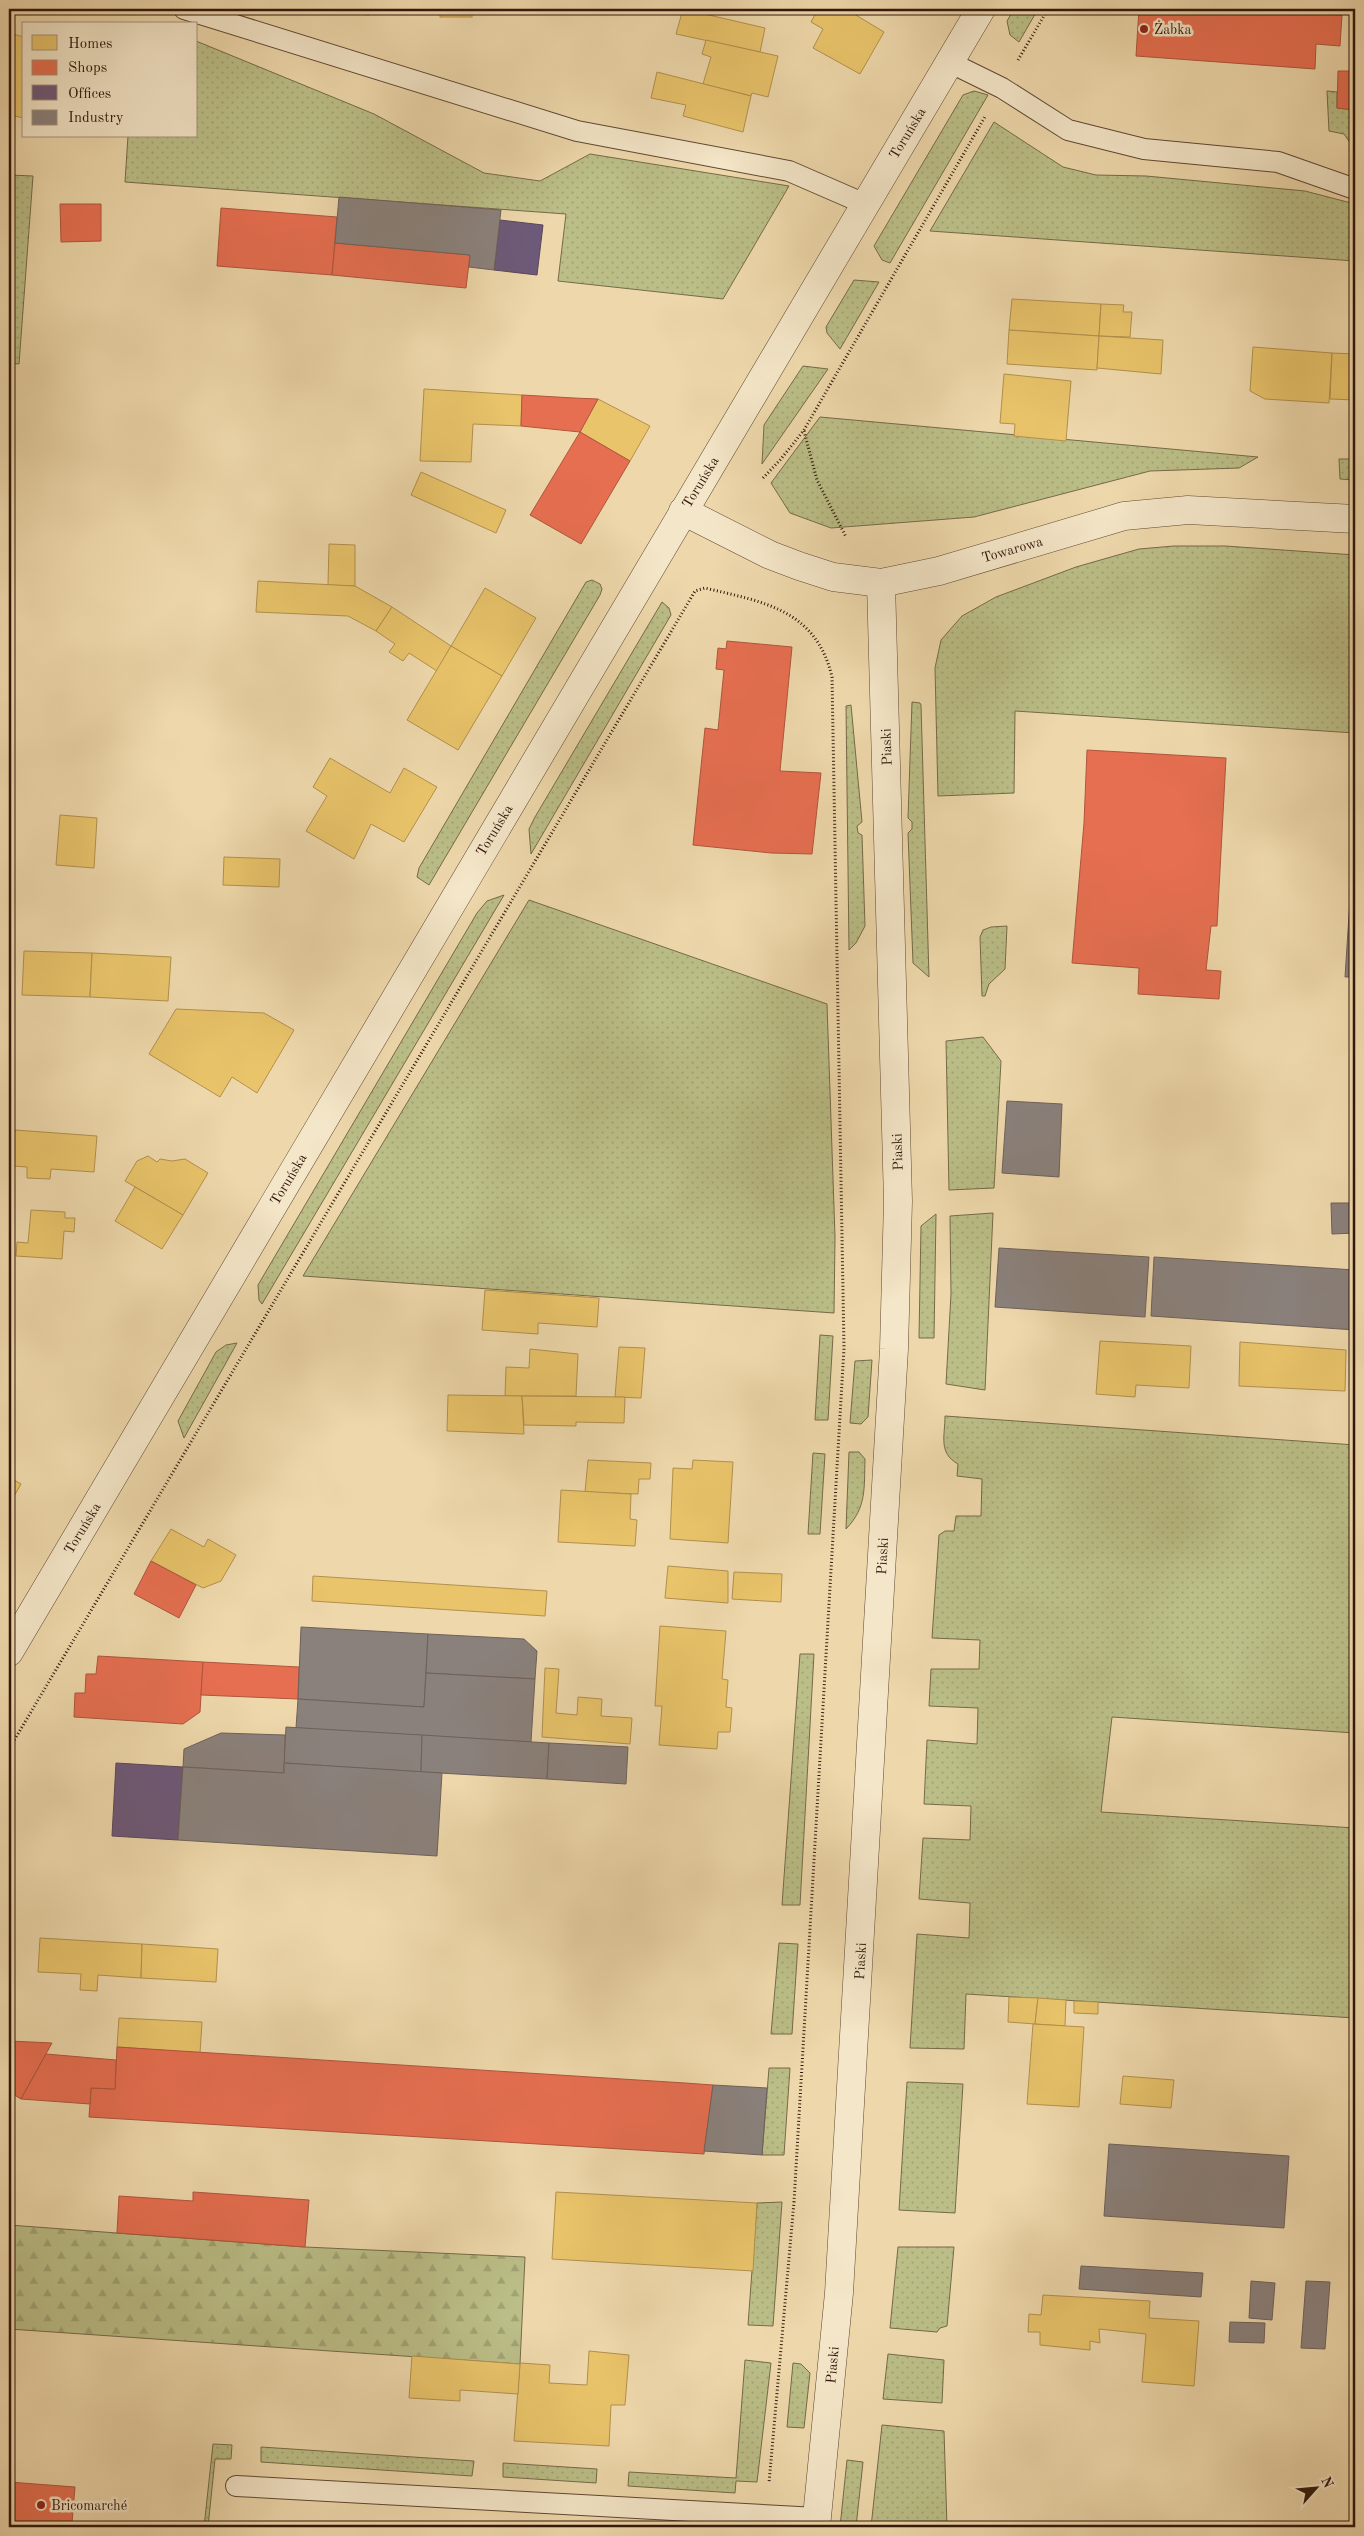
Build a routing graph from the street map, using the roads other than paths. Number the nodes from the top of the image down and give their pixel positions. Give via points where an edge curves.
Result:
1 (184, 9) edge
2 (981, 9) edge
3 (949, 62) junction
4 (1355, 189) edge
5 (865, 204) junction
6 (683, 511) junction
7 (1355, 519) edge
8 (881, 584) junction
9 (9, 1652) edge
10 (236, 2486) dead end
11 (816, 2522) edge

1 - 5 lane via 577,131 788,171
2 - 3 street, Toruńska
3 - 4 lane via 1002,88 1068,130 1144,149 1278,162
3 - 5 street, Toruńska
5 - 6 street, Toruńska
6 - 8 street, Towarowa via 799,566 833,577
6 - 9 street, Toruńska
7 - 8 street, Towarowa via 1188,510 1124,516 939,571
8 - 11 street, Piaski via 898,1201 894,1349 839,2293
10 - 11 lane

